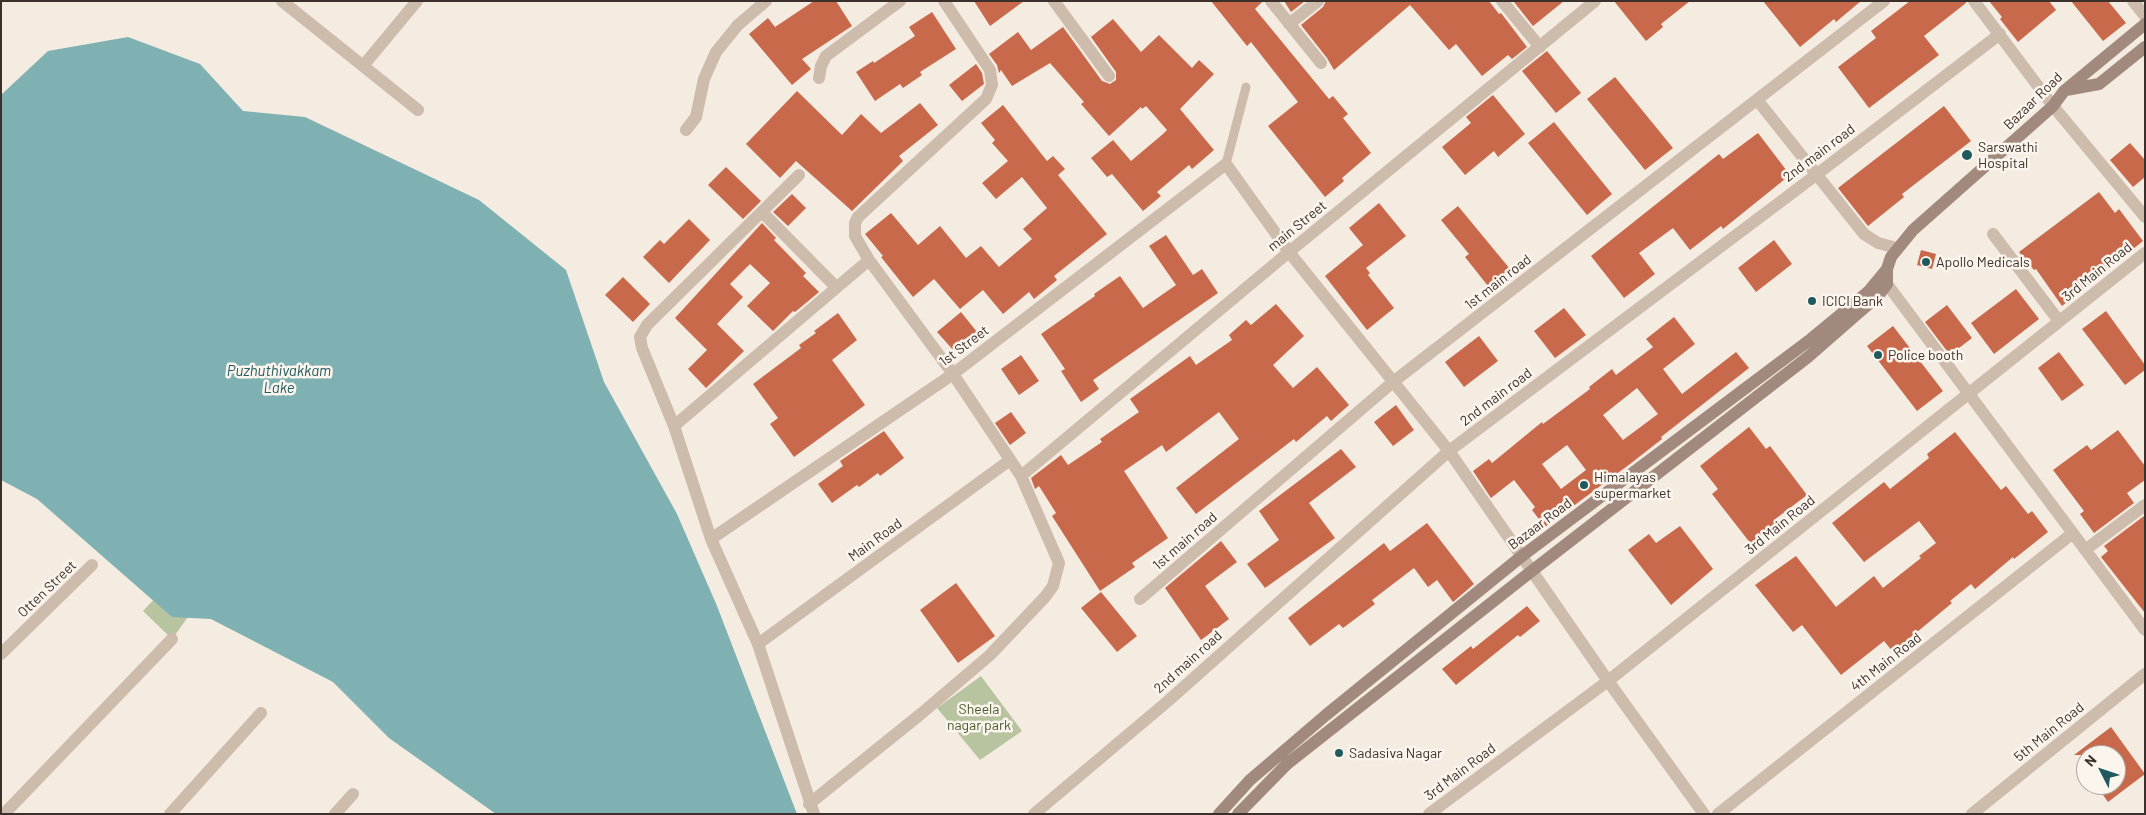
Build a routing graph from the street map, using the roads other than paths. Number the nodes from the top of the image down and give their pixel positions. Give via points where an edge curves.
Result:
1 (282, 1) edge
2 (417, 1) edge
3 (766, 1) edge
4 (900, 1) edge
5 (1054, 1) edge
6 (1271, 1) edge
7 (1318, 1) edge
8 (1502, 1) edge
9 (1595, 1) edge
10 (1884, 1) edge
11 (1974, 1) edge
12 (2133, 1) edge
13 (950, 3) edge
14 (2145, 16) edge
15 (1289, 24) junction
16 (2145, 24) edge
17 (2000, 34) junction
18 (1540, 47) junction
19 (2145, 47) edge
20 (1321, 63) dead end
21 (363, 66) junction
22 (1109, 76) dead end
23 (819, 78) dead end
24 (1246, 87) dead end
25 (2064, 91) junction
26 (1758, 101) junction
27 (2053, 106) junction
28 (418, 110) dead end
29 (686, 130) dead end
30 (1226, 164) junction
31 (799, 175) dead end
32 (1816, 175) junction
33 (762, 212) junction
34 (2145, 217) edge
35 (1993, 234) dead end
36 (1896, 248) junction
37 (1289, 252) junction
38 (2145, 253) edge
39 (869, 260) junction
40 (1887, 269) junction
41 (1887, 284) junction
42 (836, 287) junction
43 (2059, 321) junction
44 (953, 374) junction
45 (1393, 382) junction
46 (1969, 393) junction
47 (674, 426) junction
48 (1449, 451) junction
49 (1010, 460) junction
50 (1020, 476) junction
51 (2145, 505) edge
52 (2073, 533) junction
53 (711, 538) junction
54 (2085, 550) junction
55 (1522, 556) junction
56 (92, 565) dead end
57 (1532, 570) junction
58 (1140, 599) dead end
59 (2145, 630) edge
60 (172, 639) dead end
61 (758, 644) junction
62 (2, 651) edge
63 (2145, 674) edge
64 (1608, 680) junction
65 (261, 713) dead end
66 (353, 794) dead end
67 (811, 809) edge
68 (4, 814) edge
69 (170, 814) edge
70 (335, 814) edge
71 (1034, 814) edge
72 (1219, 814) edge
73 (1238, 814) edge
74 (1429, 814) edge
75 (1704, 814) edge
76 (1718, 814) edge
77 (1972, 814) edge

1 - 21 street
2 - 21 street
3 - 29 street via 738,24 716,52 704,79 696,118
4 - 23 street via 826,56
5 - 22 street
6 - 15 street
7 - 15 street
8 - 18 street
9 - 18 street, main Street
10 - 26 street, 1st main road
11 - 17 street
12 - 14 street
13 - 39 street via 990,70 992,85 986,99 858,217 855,236
15 - 20 street
16 - 25 main road, Bazaar Road
17 - 27 street
17 - 32 street, 2nd main road
18 - 37 street, main Street
19 - 25 main road via 2099,84
21 - 28 street
24 - 30 lane
25 - 27 main road, Bazaar Road
26 - 32 street
26 - 45 street, 1st main road
27 - 34 street
27 - 36 main road, Bazaar Road via 1937,206
30 - 37 street
30 - 44 street, 1st Street
31 - 33 street
32 - 36 street via 1864,234 1878,243
32 - 48 street, 2nd main road
33 - 42 street
33 - 47 street via 643,329 640,338 642,348
35 - 43 street
36 - 40 main road, Bazaar Road
37 - 45 street
37 - 50 street, main Street
38 - 43 street, 3rd Main Road
39 - 42 street
39 - 44 street
40 - 41 main road, Bazaar Road
40 - 55 main road, Bazaar Road via 1868,292 1811,339
41 - 46 street
41 - 57 main road via 1808,357
42 - 47 street
43 - 46 street, 3rd Main Road
44 - 49 street
44 - 53 street, 1st Street
45 - 48 street
45 - 58 street, 1st main road
46 - 52 street
46 - 64 street, 3rd Main Road
47 - 53 street
48 - 55 street
48 - 71 street, 2nd main road via 1168,701
49 - 50 street
49 - 61 street, Main Road
50 - 67 street via 1059,563 1053,586 990,655
51 - 54 street
52 - 54 street
52 - 76 street, 4th Main Road
53 - 61 street
54 - 59 street
55 - 57 street
55 - 72 main road, Bazaar Road via 1326,715 1250,780
56 - 62 street, Otten Street
57 - 64 street
57 - 73 main road via 1287,764
60 - 68 street
61 - 67 street
63 - 77 street, 5th Main Road
64 - 74 street, 3rd Main Road
64 - 75 street
65 - 69 street
66 - 70 street

